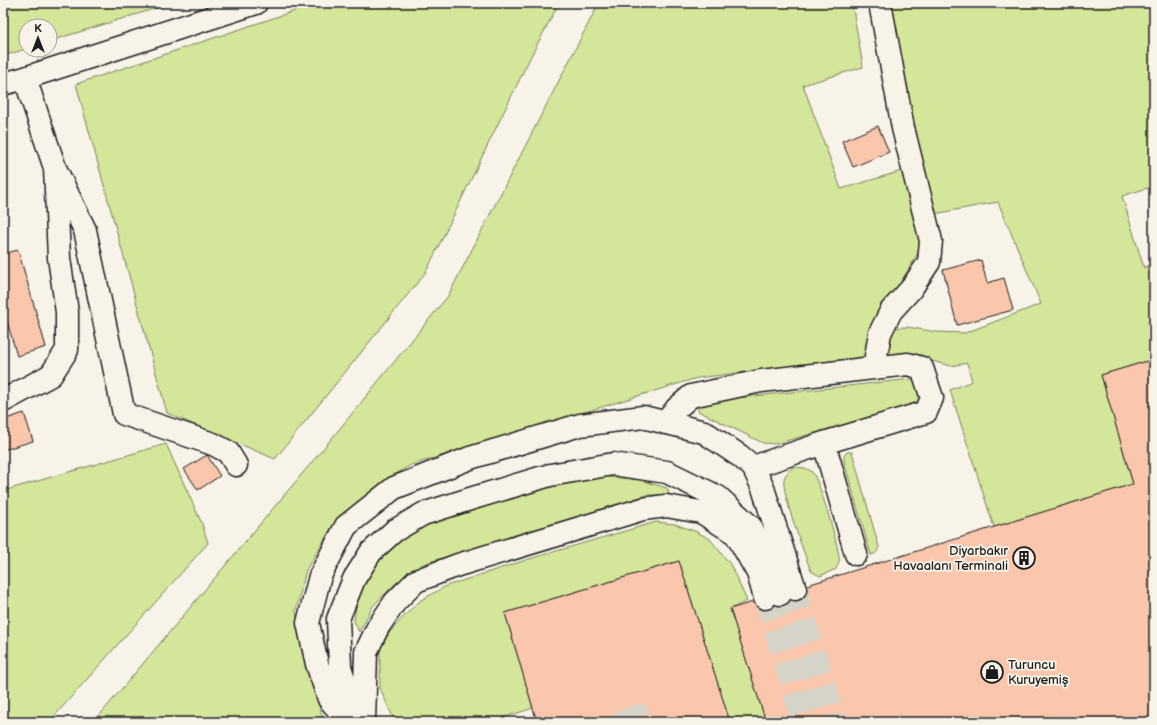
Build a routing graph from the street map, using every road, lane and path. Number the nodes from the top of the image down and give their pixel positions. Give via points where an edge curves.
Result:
1 (256, 3) edge
2 (880, 3) edge
3 (25, 78) junction
4 (3, 84) edge
5 (56, 168) junction
6 (874, 368) junction
7 (3, 401) edge
8 (665, 423) junction
9 (824, 443) junction
10 (236, 465) dead end
11 (753, 467) junction
12 (856, 554) dead end
13 (780, 594) junction
14 (349, 722) edge
15 (358, 722) edge
16 (364, 722) edge

1 - 3 main road
2 - 6 main road via 903,128 931,241 929,262 911,289 891,311 880,333
3 - 4 main road
3 - 5 main road
5 - 7 main road via 58,258 67,312 67,350 51,375
5 - 10 main road via 85,230 124,414 213,444 228,452
6 - 8 main road via 761,381 691,396
6 - 9 main road via 908,364 922,368 932,398 926,412
8 - 11 main road via 704,432
8 - 14 main road via 643,417 580,425 470,458 394,488 346,526 320,576 308,623 317,664 329,699
9 - 11 main road
9 - 12 main road
11 - 13 main road via 763,488
13 - 15 main road via 767,557 751,527 718,497 667,472 613,464 550,475 470,499 422,514 394,531 371,552 354,579 338,619 340,667
13 - 16 main road via 758,573 736,534 701,512 666,506 643,509 458,565 416,581 395,602 378,627 366,652

